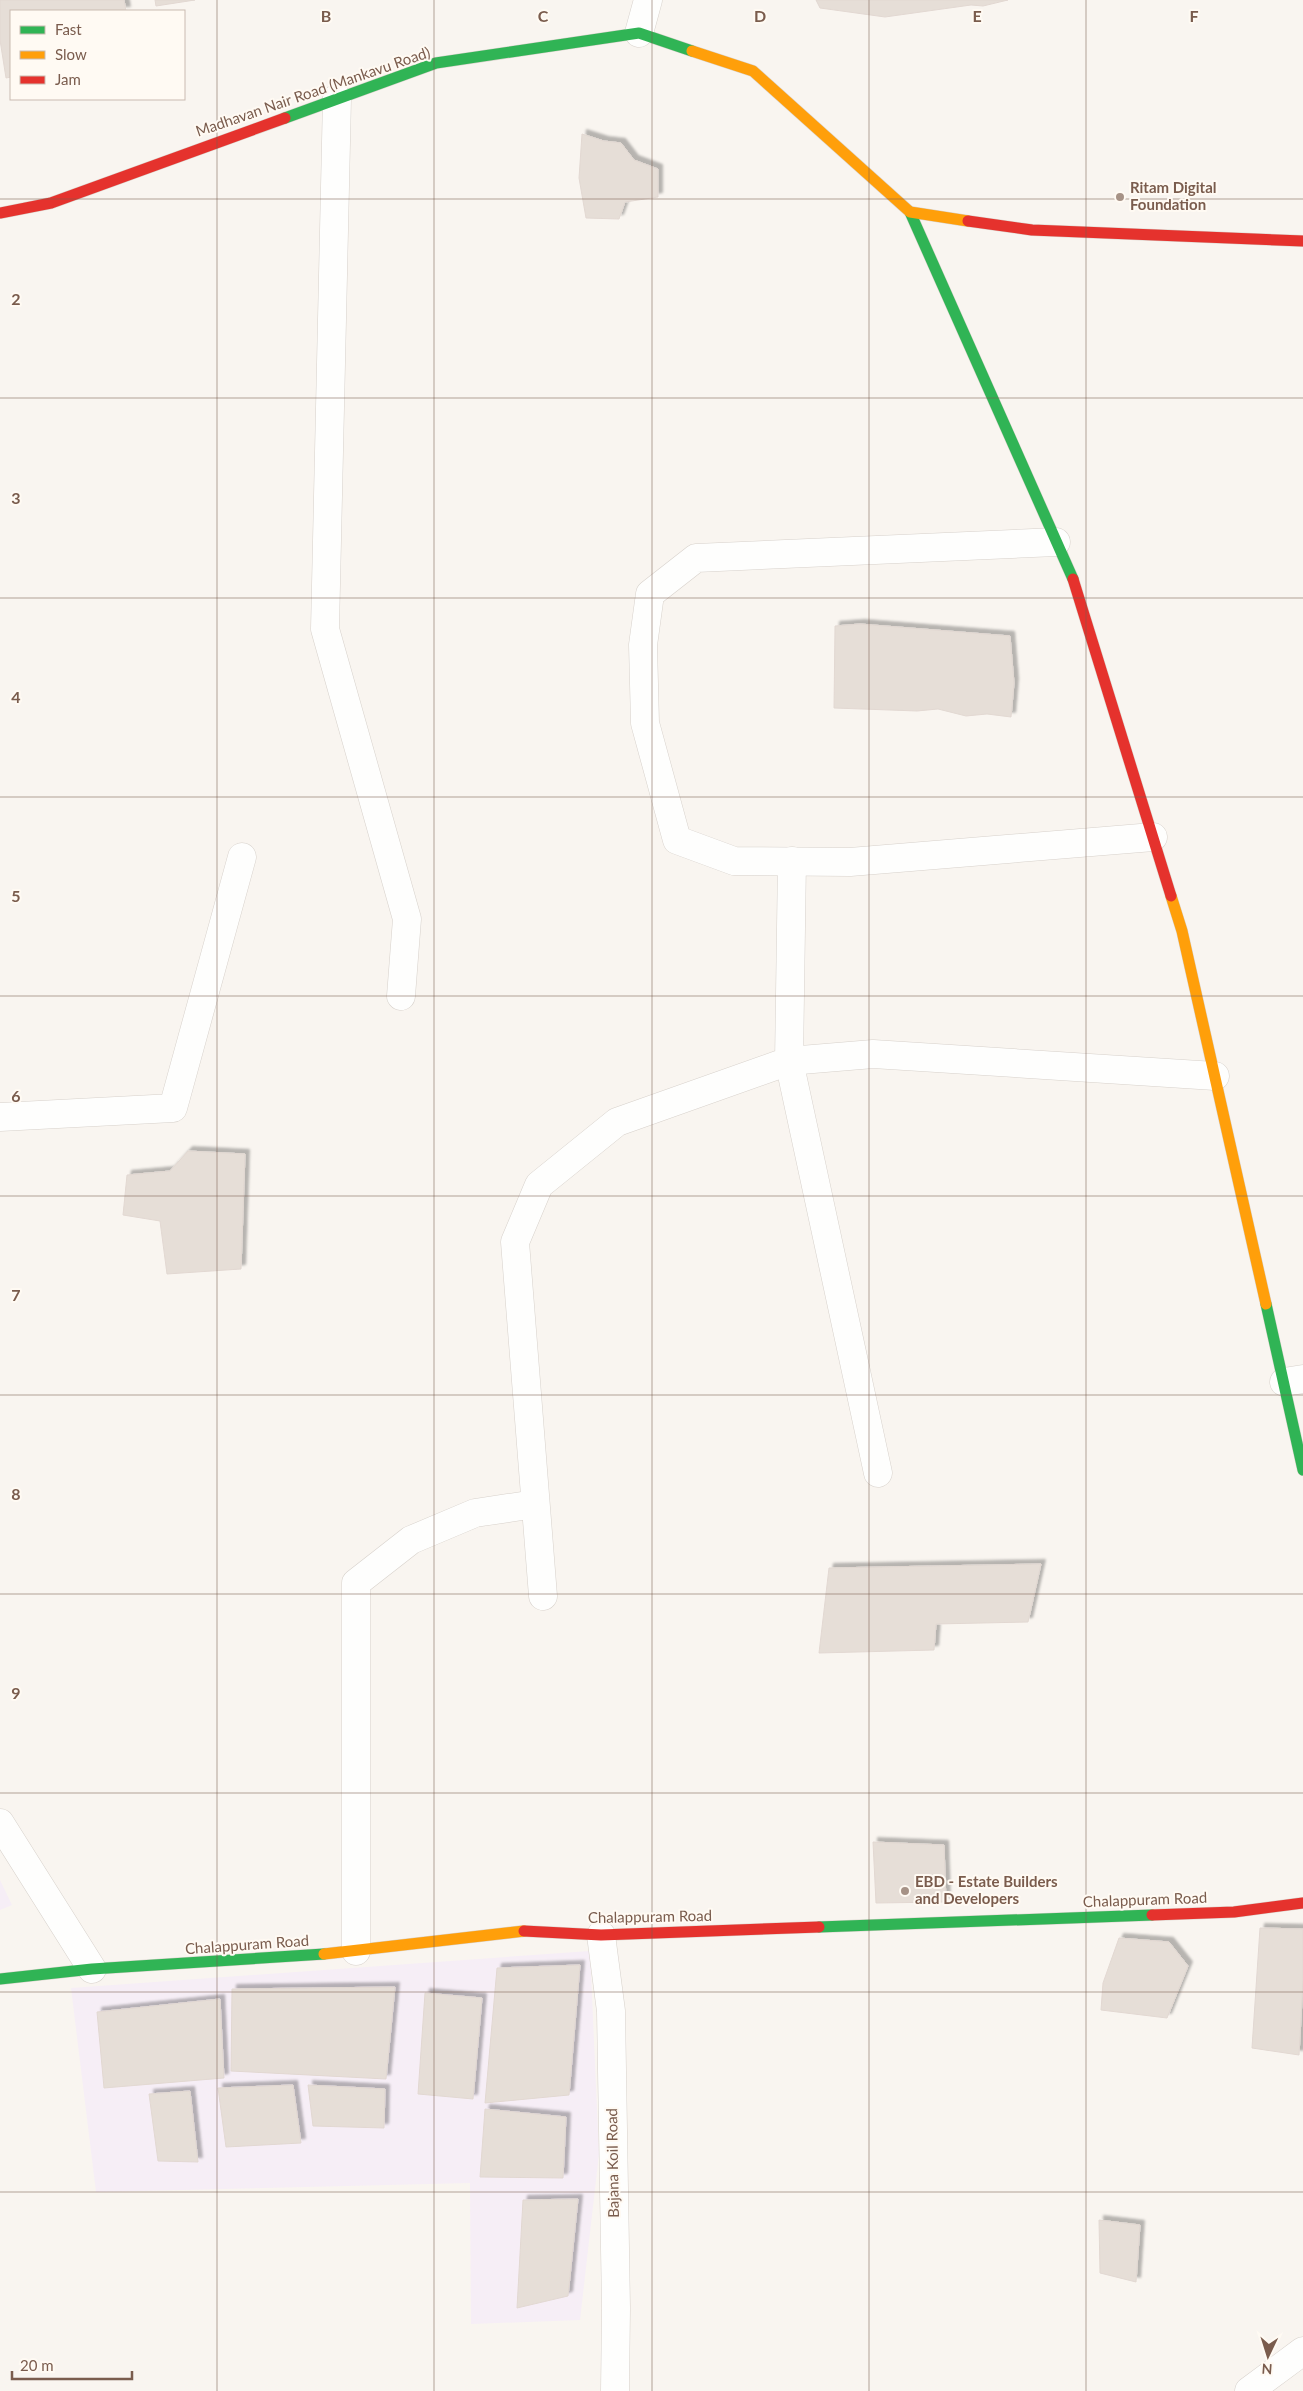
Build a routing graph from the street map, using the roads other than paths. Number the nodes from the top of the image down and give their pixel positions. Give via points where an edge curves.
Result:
1 (648, 0) edge
2 (639, 33) junction
3 (337, 98) junction
4 (910, 212) junction
5 (0, 213) edge
6 (1303, 241) edge
7 (1056, 542) junction
8 (1152, 837) junction
9 (242, 857) dead end
10 (792, 862) junction
11 (401, 996) dead end
12 (789, 1061) junction
13 (1215, 1076) junction
14 (0, 1118) edge
15 (1293, 1380) edge
16 (1303, 1470) edge
17 (878, 1473) dead end
18 (535, 1504) junction
19 (543, 1596) dead end
20 (0, 1824) edge
21 (1303, 1903) edge
22 (601, 1935) junction
23 (356, 1951) junction
24 (92, 1969) junction
25 (0, 1979) edge
26 (1303, 2351) edge
27 (614, 2391) edge
28 (1249, 2391) edge

1 - 2 street
2 - 3 street, Madhavan Nair Road (Mankavu Road) via 436,63
2 - 4 street, Madhavan Nair Road (Mankavu Road) via 753,71
3 - 5 street, Madhavan Nair Road (Mankavu Road) via 51,203
3 - 11 street via 325,629 407,919
4 - 6 street via 1032,230
4 - 7 street
7 - 8 street via 1076,586
7 - 10 street via 696,558 650,594 643,645 645,723 677,840 734,861
8 - 10 street via 850,862
8 - 13 street via 1182,931
9 - 14 street via 173,1108
10 - 12 street
12 - 13 street via 873,1054
12 - 17 street
12 - 18 street via 617,1122 539,1185 515,1242
13 - 15 street
15 - 16 street
18 - 19 street
18 - 23 street via 475,1513 420,1536 356,1583
20 - 24 street
21 - 22 street, Chalappuram Road via 1234,1912
22 - 23 street, Chalappuram Road via 522,1931
22 - 27 street, Bajana Koil Road via 610,2011 616,2308
23 - 24 street, Chalappuram Road
24 - 25 street, Chalappuram Road
26 - 28 street

